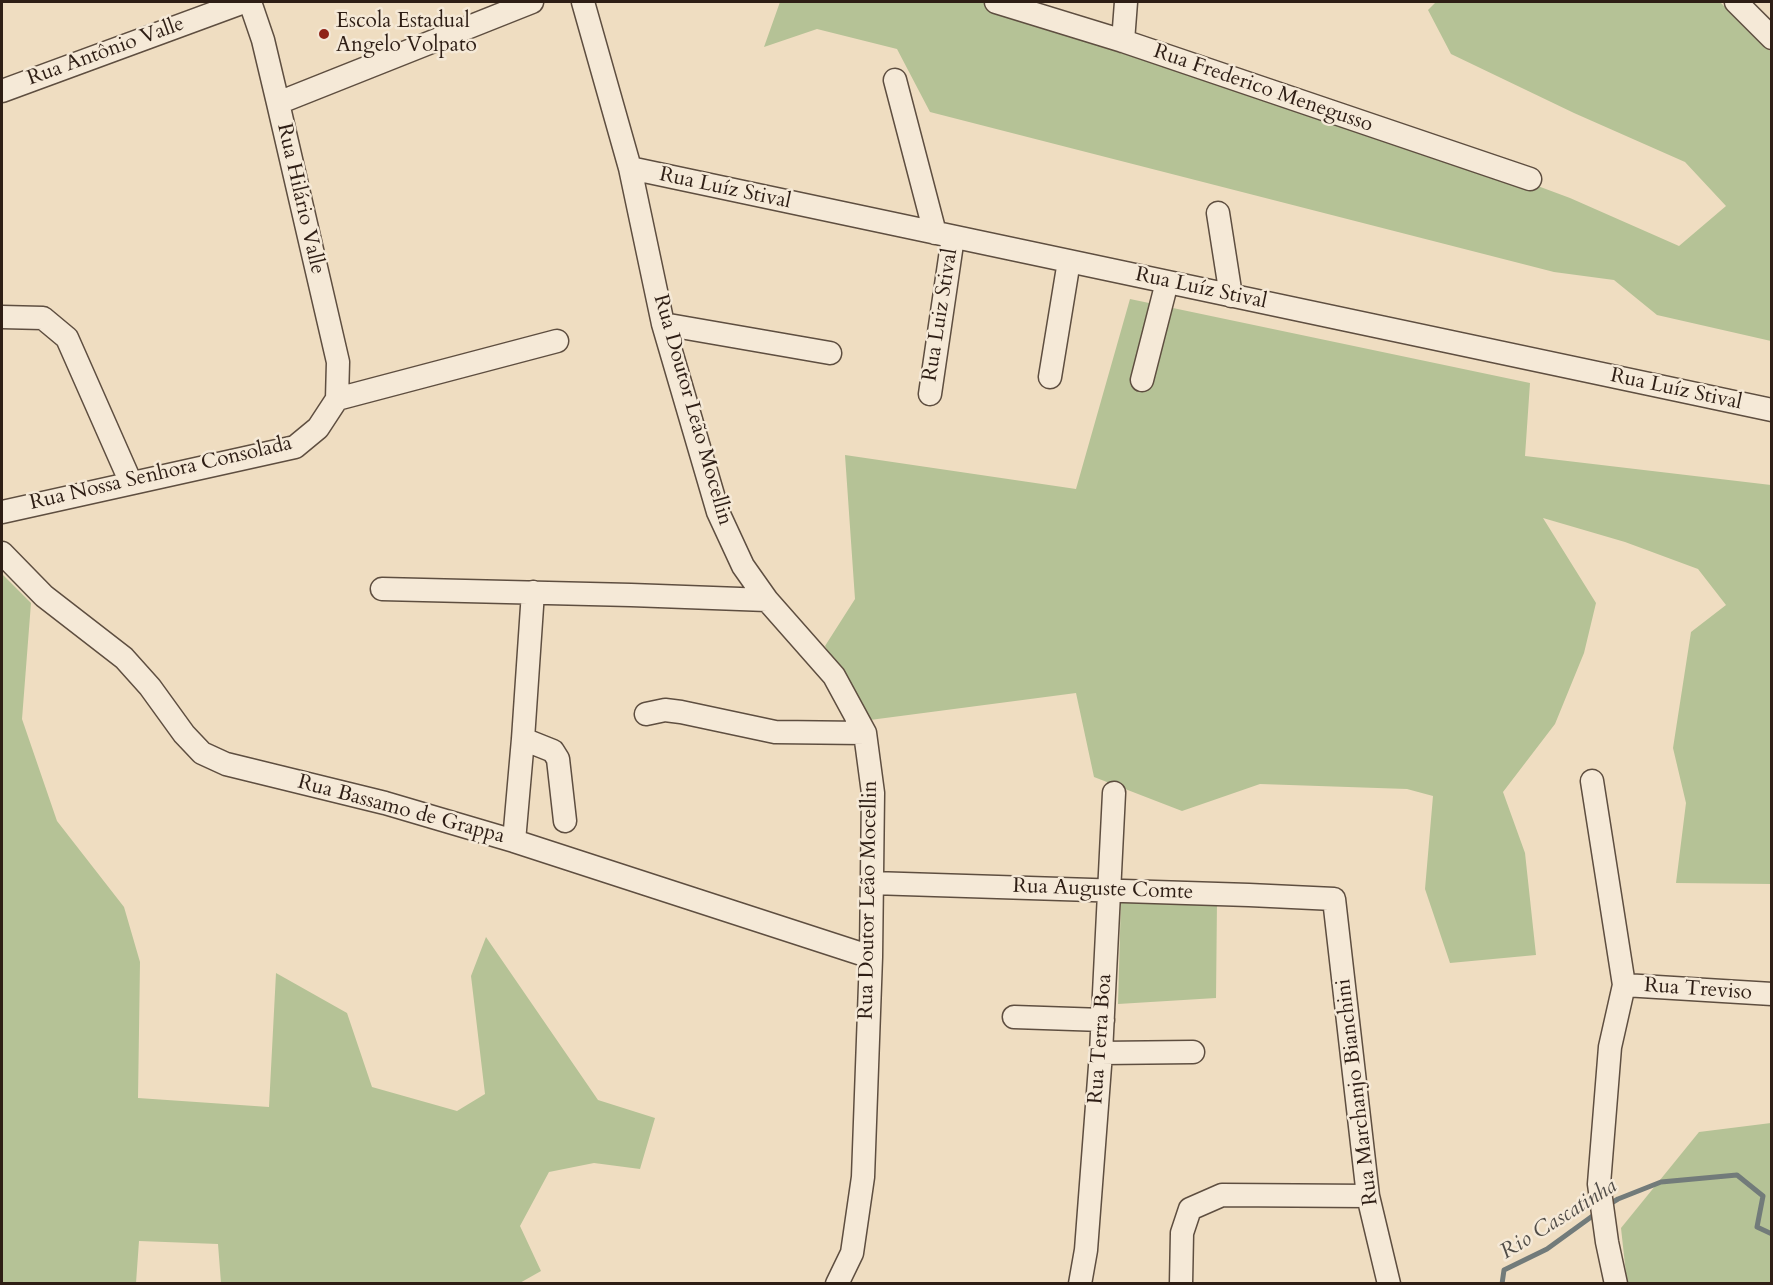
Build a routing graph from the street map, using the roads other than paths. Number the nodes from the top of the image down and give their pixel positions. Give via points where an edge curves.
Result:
1 (244, 2) edge
2 (250, 2) edge
3 (532, 2) edge
4 (583, 2) edge
5 (996, 2) edge
6 (1126, 2) edge
7 (1736, 2) edge
8 (1772, 38) edge
9 (1123, 41) junction
10 (895, 80) dead end
11 (2, 91) edge
12 (278, 103) junction
13 (630, 168) junction
14 (1530, 179) dead end
15 (1218, 213) dead end
16 (944, 235) junction
17 (1069, 261) junction
18 (1167, 282) junction
19 (1231, 296) junction
20 (2, 317) edge
21 (663, 324) junction
22 (557, 341) dead end
23 (830, 353) dead end
24 (1050, 377) dead end
25 (1142, 380) dead end
26 (930, 394) dead end
27 (337, 399) junction
28 (1772, 410) edge
29 (130, 483) junction
30 (2, 512) edge
31 (2, 553) edge
32 (382, 589) dead end
33 (533, 592) junction
34 (767, 600) junction
35 (646, 714) dead end
36 (865, 733) junction
37 (523, 739) junction
38 (1592, 781) dead end
39 (1114, 793) dead end
40 (566, 821) dead end
41 (514, 841) junction
42 (872, 883) junction
43 (1110, 891) junction
44 (1334, 899) joint
45 (871, 957) junction
46 (1624, 985) junction
47 (1772, 994) edge
48 (1014, 1017) dead end
49 (1103, 1020) junction
50 (1193, 1052) dead end
51 (1101, 1053) junction
52 (1368, 1196) junction
53 (852, 1253) junction
54 (837, 1284) edge
55 (856, 1284) edge
56 (1080, 1284) edge
57 (1181, 1284) edge
58 (1389, 1284) edge
59 (1616, 1284) edge

1 - 11 street, Rua Antônio Valle
2 - 12 street, Rua Hilário Valle
3 - 12 street
4 - 13 street, Rua Doutor Leão Mocellin
5 - 9 street, Rua Frederico Menegusso
6 - 9 street
7 - 8 street
9 - 14 street, Rua Frederico Menegusso
10 - 16 street, Rua Luiz Stival
12 - 27 street, Rua Hilário Valle via 338,362
13 - 16 street, Rua Luíz Stival
13 - 21 street, Rua Doutor Leão Mocellin
15 - 19 street
16 - 17 street, Rua Luíz Stival
16 - 26 street, Rua Luiz Stival
17 - 18 street, Rua Luíz Stival
17 - 24 street
18 - 19 street, Rua Luíz Stival
18 - 25 street
19 - 28 street, Rua Luíz Stival
20 - 29 street via 44,318 68,338
21 - 23 street
21 - 34 street, Rua Doutor Leão Mocellin via 718,512 743,566
22 - 27 street
27 - 29 street, Rua Nossa Senhora Consolada via 318,428 295,447
29 - 30 street, Rua Nossa Senhora Consolada
31 - 41 street, Rua Bassamo de Grappa via 44,596 124,658 202,753 226,764 385,803
32 - 33 street
33 - 34 street
33 - 37 street
34 - 36 street, Rua Doutor Leão Mocellin via 834,676
35 - 36 street via 681,712 774,732
36 - 42 street, Rua Doutor Leão Mocellin via 873,793
37 - 40 street via 553,751 558,759
37 - 41 street
38 - 46 street
39 - 43 street, Rua Terra Boa
41 - 45 street, Rua Bassamo de Grappa
42 - 43 street, Rua Auguste Comte
42 - 45 street, Rua Doutor Leão Mocellin
43 - 44 street, Rua Auguste Comte
43 - 49 street, Rua Terra Boa
44 - 52 street, Rua Marchanjo Bianchini
45 - 53 street, Rua Doutor Leão Mocellin via 863,1177
46 - 47 street, Rua Treviso
46 - 59 street via 1610,1047 1599,1184
48 - 49 street
49 - 51 street, Rua Terra Boa
50 - 51 street
51 - 56 street, Rua Terra Boa
52 - 57 street via 1222,1195 1190,1209 1182,1233
52 - 58 street, Rua Marchanjo Bianchini
53 - 54 street, Rua Doutor Leão Mocellin
53 - 55 street

